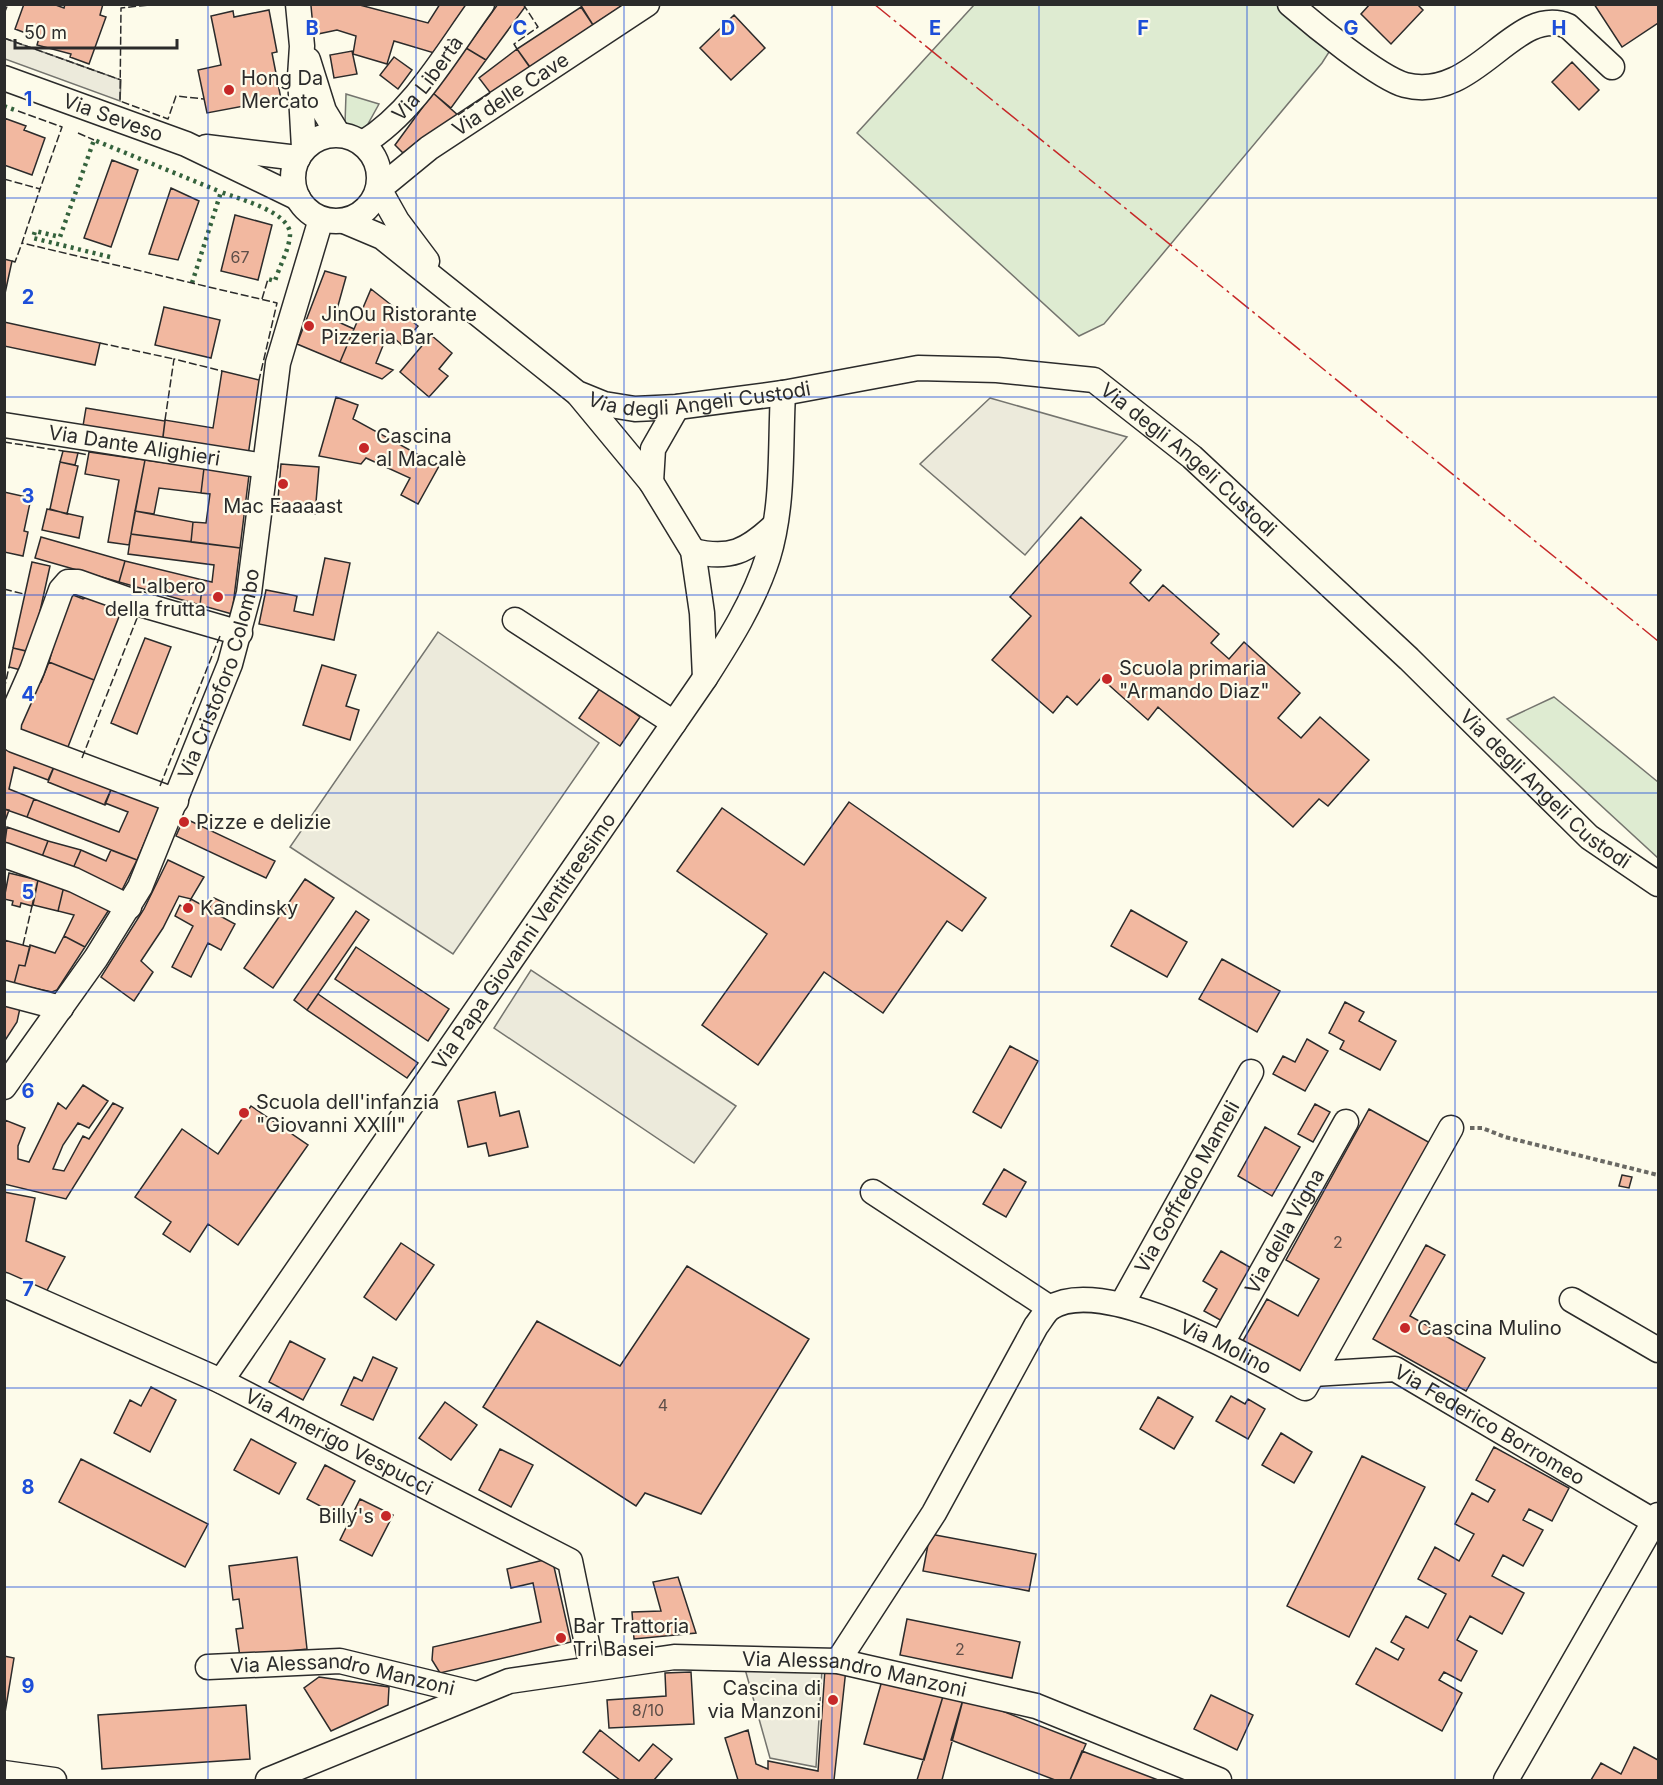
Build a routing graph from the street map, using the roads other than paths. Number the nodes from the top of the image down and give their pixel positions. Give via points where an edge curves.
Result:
1 (298, 4) edge
2 (482, 4) edge
3 (647, 4) edge
4 (1290, 4) edge
5 (302, 40) junction
6 (1612, 67) dead end
7 (4, 78) edge
8 (338, 134) junction
9 (363, 143) junction
10 (186, 144) junction
11 (301, 153) junction
12 (379, 189) junction
13 (298, 198) junction
14 (332, 220) junction
15 (447, 287) junction
16 (577, 393) junction
17 (783, 393) junction
18 (677, 407) junction
19 (4, 425) edge
20 (265, 466) junction
21 (651, 482) junction
22 (774, 526) junction
23 (693, 550) junction
24 (515, 620) dead end
25 (240, 633) junction
26 (705, 678) junction
27 (674, 723) junction
28 (176, 801) junction
29 (4, 855) edge
30 (1659, 884) edge
31 (129, 907) junction
32 (4, 993) edge
33 (61, 1008) junction
34 (1251, 1072) dead end
35 (4, 1087) edge
36 (1346, 1122) dead end
37 (1451, 1128) road end
38 (873, 1192) dead end
39 (4, 1285) edge
40 (1572, 1300) dead end
41 (1122, 1304) junction
42 (1050, 1308) junction
43 (1222, 1343) junction
44 (1659, 1350) edge
45 (1313, 1374) junction
46 (221, 1381) junction
47 (1657, 1519) edge
48 (838, 1661) junction
49 (208, 1667) dead end
50 (592, 1668) junction
51 (476, 1694) junction
52 (12, 1776) edge
53 (54, 1780) edge
54 (268, 1780) edge
55 (1219, 1780) edge
56 (1506, 1780) edge

1 - 5 street
2 - 9 street, Via Libertà via 410,103 385,131
3 - 12 street, Via delle Cave via 424,152
4 - 6 street via 1391,79 1405,85 1432,87 1460,78 1542,22 1568,26
5 - 8 street via 324,111
5 - 11 street
7 - 10 street, Via Seveso
8 - 9 street
8 - 11 street via 325,136
9 - 12 street via 377,162
10 - 11 street, Via Seveso
10 - 13 street, Via Seveso
11 - 13 street via 293,178
12 - 14 street via 366,210
12 - 15 street, Via degli Angeli Custodi via 397,221
13 - 14 street via 304,207
14 - 15 street, Via degli Angeli Custodi via 382,237
14 - 20 street, Via Cristoforo Colombo via 278,363
15 - 16 street, Via degli Angeli Custodi
16 - 18 street, Via degli Angeli Custodi via 604,404 635,409
16 - 21 street
17 - 18 street, Via degli Angeli Custodi
17 - 22 street, Via Papa Giovanni Ventitreesimo
17 - 30 street, Via degli Angeli Custodi via 918,368 996,370 1094,380 1192,457 1409,659 1589,837
18 - 21 street via 653,449
19 - 20 street, Via Dante Alighieri
20 - 25 street, Via Cristoforo Colombo
21 - 23 street
22 - 23 street via 740,552 715,556
22 - 26 street, Via Papa Giovanni Ventitreesimo via 768,556 744,617
23 - 26 street
24 - 27 street
25 - 28 street, Via Cristoforo Colombo
25 - 28 street via 68,582 61,590 9,722 8,735 14,740
26 - 27 street, Via Papa Giovanni Ventitreesimo
27 - 46 street, Via Papa Giovanni Ventitreesimo
28 - 31 street, Via Cristoforo Colombo
29 - 31 street via 66,876
31 - 33 street, Via Cristoforo Colombo
32 - 33 street
33 - 35 street, Via Cristoforo Colombo
34 - 41 street, Via Goffredo Mameli
36 - 43 street, Via della Vigna
37 - 45 street
38 - 42 street
39 - 46 street, Via Amerigo Vespucci
40 - 44 street
41 - 42 street, Via Molino via 1079,1299
41 - 43 street, Via Molino
42 - 48 street via 1036,1326 934,1513
43 - 45 street, Via Molino via 1305,1388
45 - 47 street, Via Federico Borromeo via 1395,1369
46 - 50 street, Via Amerigo Vespucci via 570,1561
47 - 56 street, Via Federico Borromeo
48 - 50 street, Via Alessandro Manzoni via 674,1657
48 - 55 street, Via Alessandro Manzoni via 1036,1706
49 - 51 street, Via Alessandro Manzoni via 340,1661
50 - 51 street, Via Alessandro Manzoni via 509,1681
51 - 54 street, Via Alessandro Manzoni
52 - 53 street

